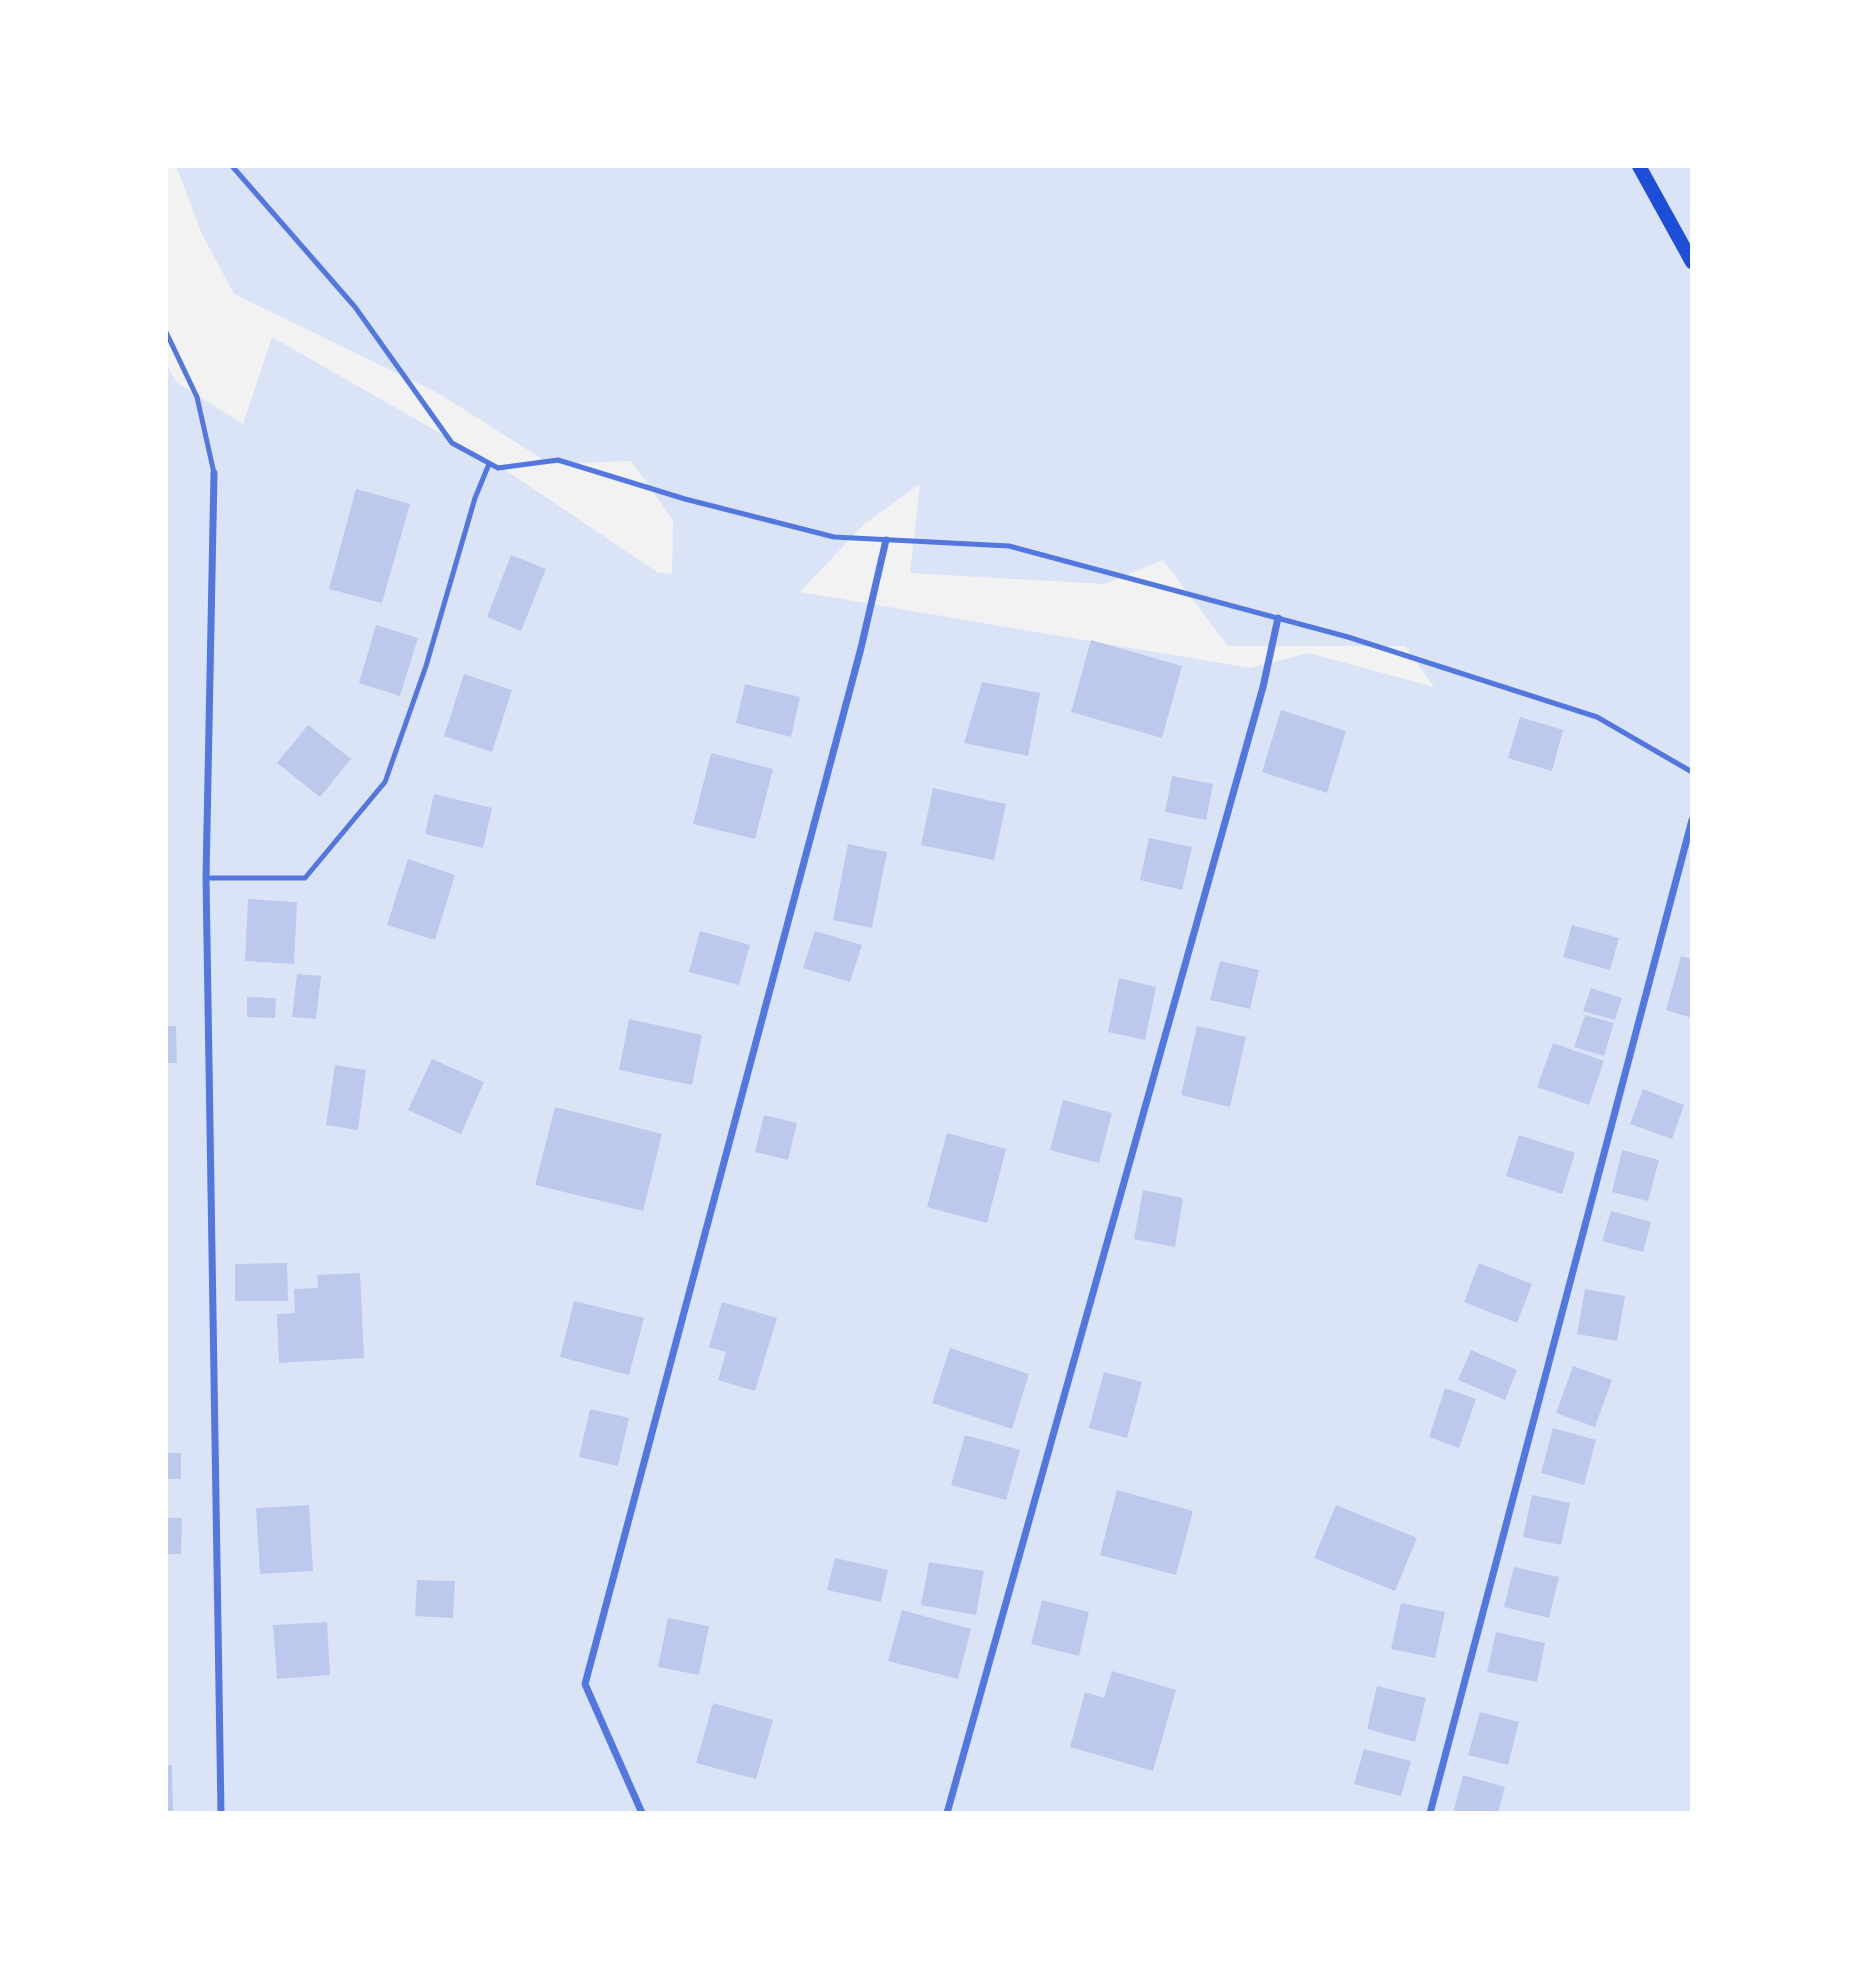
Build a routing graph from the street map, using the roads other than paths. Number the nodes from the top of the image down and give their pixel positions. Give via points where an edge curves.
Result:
1 (232, 166) edge
2 (1639, 166) edge
3 (1692, 262) edge
4 (166, 332) edge
5 (489, 464) junction
6 (214, 472) joint
7 (886, 540) junction
8 (1278, 618) junction
9 (1692, 772) edge
10 (1692, 820) edge
11 (206, 878) junction
12 (221, 1813) edge
13 (642, 1813) edge
14 (947, 1813) edge
15 (1430, 1813) edge

1 - 5 lane via 355,307 452,443
2 - 3 main road
4 - 6 lane via 197,397
5 - 7 lane via 498,468 558,460 834,537
5 - 11 lane via 385,782 305,878
6 - 11 street
7 - 8 lane via 1009,546
7 - 13 street via 858,662 585,1684
8 - 9 lane via 1348,636 1597,717
8 - 14 street via 1264,687
10 - 15 street
11 - 12 street

